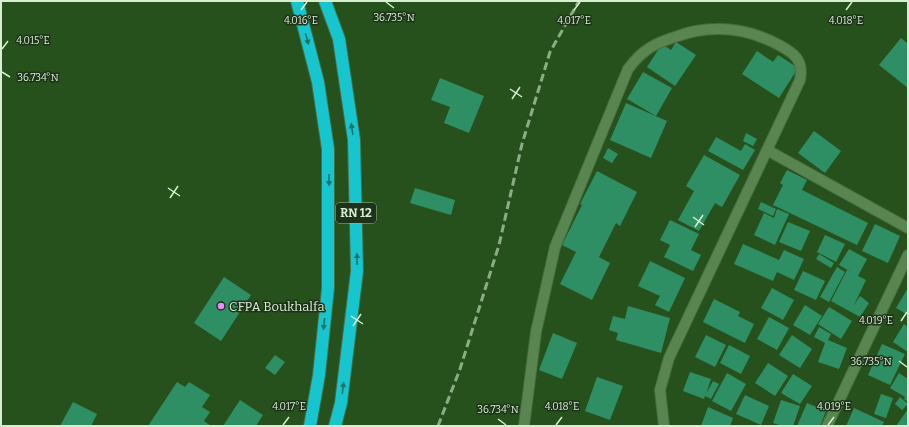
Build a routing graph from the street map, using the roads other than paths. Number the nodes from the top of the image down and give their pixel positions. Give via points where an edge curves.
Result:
1 (297, 1) edge
2 (325, 1) edge
3 (767, 150) junction
4 (908, 228) edge
5 (908, 255) edge
6 (310, 426) edge
7 (335, 426) edge
8 (524, 426) edge
9 (664, 426) edge
10 (827, 426) edge

1 -> 6 highway, RN 12 via 318,82 328,149 328,288 319,375
7 -> 2 highway, RN 12 via 341,403 357,271 354,140 339,39
3 - 4 street
3 - 8 street via 800,80 800,64 790,51 765,38 719,28 695,31 659,42 647,48 628,68 555,247 536,332
3 - 9 street via 669,358 660,390
5 - 10 street

